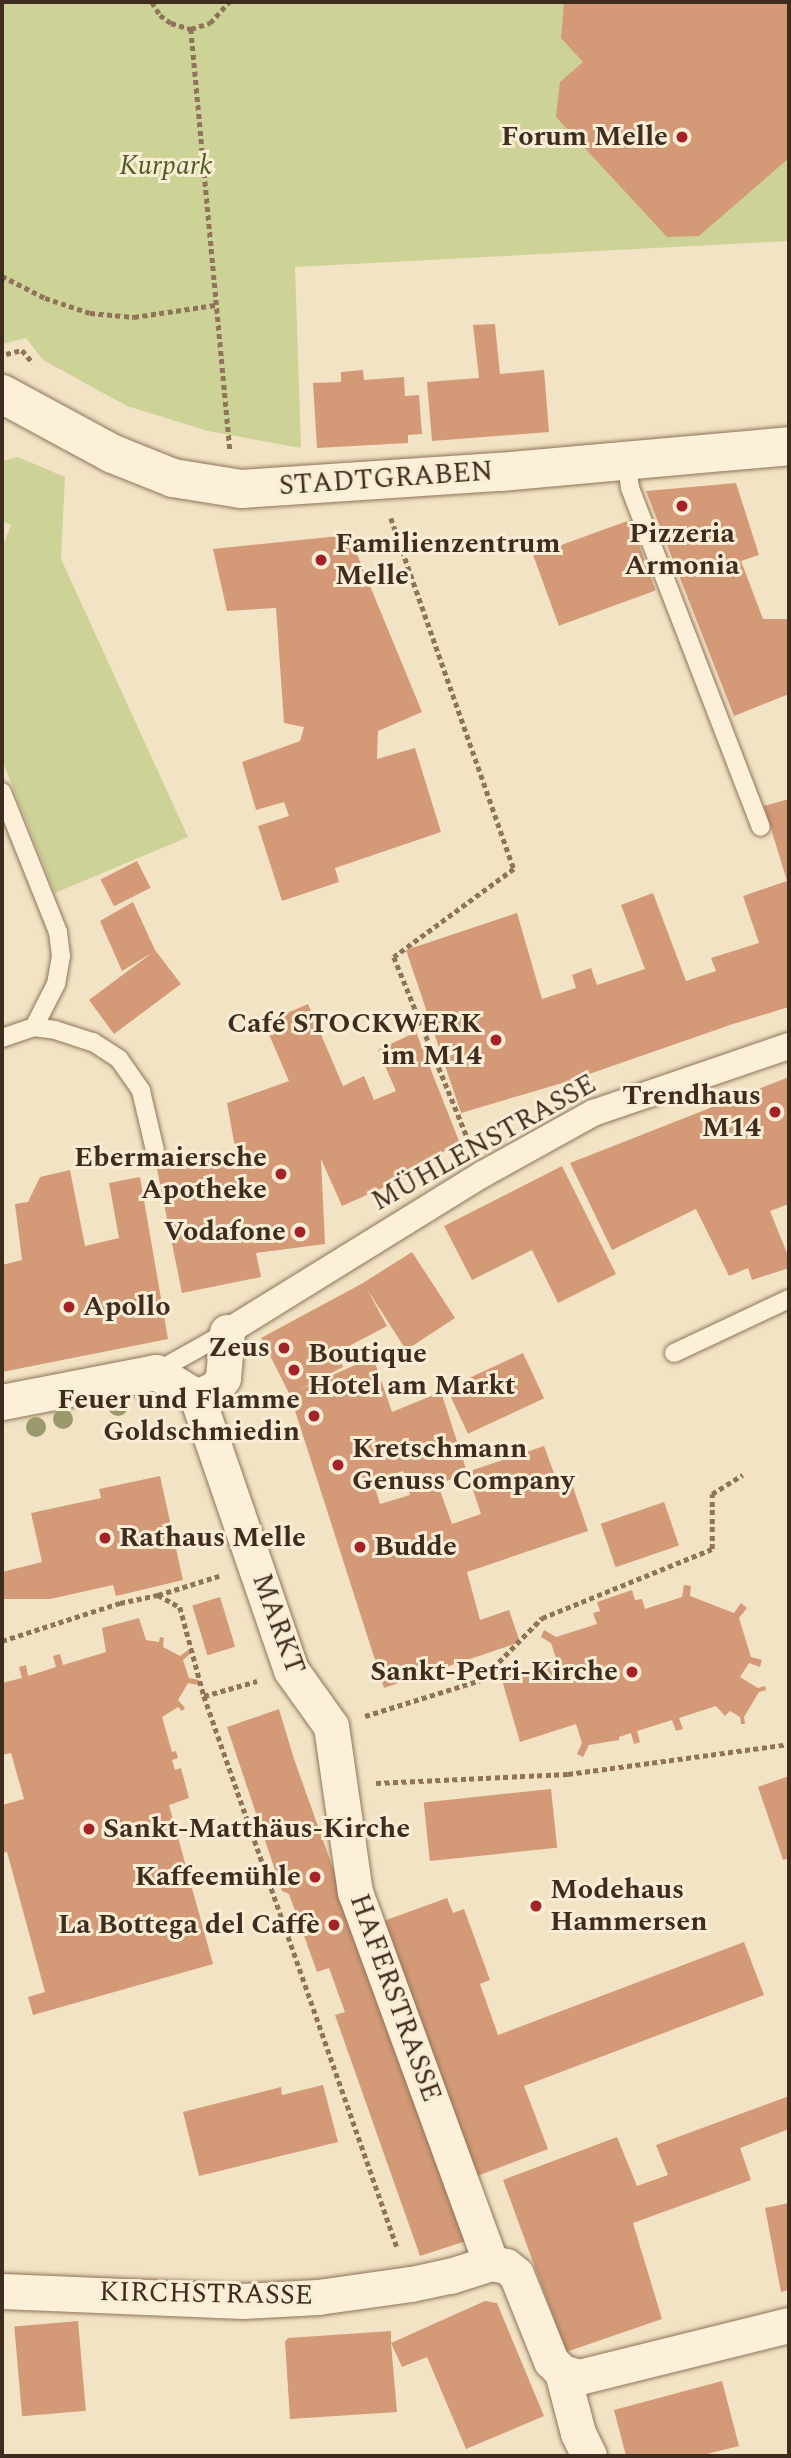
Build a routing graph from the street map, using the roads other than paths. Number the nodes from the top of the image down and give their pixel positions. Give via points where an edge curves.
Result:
1 (2, 394) edge
2 (789, 446) edge
3 (626, 459) junction
4 (2, 792) edge
5 (761, 827) dead end
6 (34, 1027) junction
7 (2, 1038) edge
8 (789, 1046) edge
9 (155, 1150) dead end
10 (789, 1299) edge
11 (227, 1332) junction
12 (674, 1353) dead end
13 (156, 1372) junction
14 (197, 1397) junction
15 (2, 1402) edge
16 (331, 1726) joint
17 (491, 2263) junction
18 (2, 2291) edge
19 (789, 2325) edge
20 (562, 2372) junction
21 (589, 2456) edge

1 - 3 street, STADTGRABEN via 113,454 173,478 241,489
2 - 3 street, STADTGRABEN
3 - 5 lane via 630,488
4 - 6 lane via 58,932 61,956 56,984
6 - 7 lane
6 - 9 lane via 93,1042 119,1059 141,1091
8 - 11 street, MÜHLENSTRASSE via 593,1113 482,1174
10 - 12 lane
11 - 13 lane
11 - 14 street via 223,1378 216,1388
13 - 14 street
13 - 15 street
14 - 16 street, MARKT via 291,1670
16 - 17 street, HAFERSTRASSE via 355,1892
17 - 18 street, KIRCHSTRASSE via 411,2284 318,2297 242,2301
17 - 20 street via 516,2274 551,2361
19 - 20 street via 589,2375
20 - 21 street

